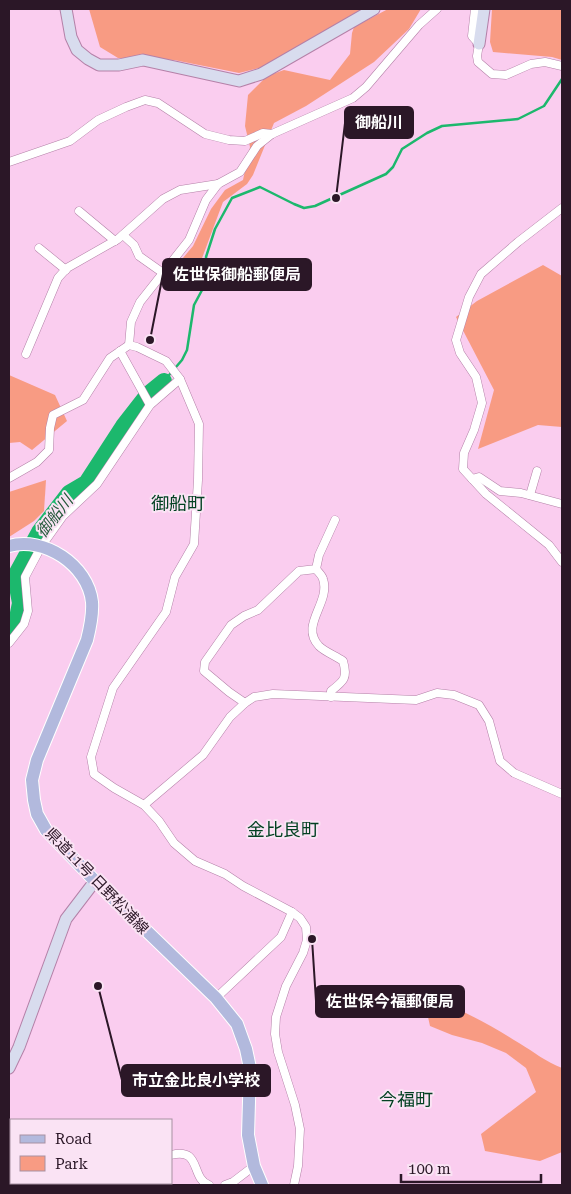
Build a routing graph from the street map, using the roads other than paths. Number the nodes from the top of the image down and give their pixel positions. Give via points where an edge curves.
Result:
1 (66, 9) edge
2 (374, 9) edge
3 (436, 9) edge
4 (475, 9) edge
5 (484, 9) edge
6 (479, 44) junction
7 (562, 66) edge
8 (272, 134) junction
9 (9, 162) edge
10 (218, 184) junction
11 (562, 208) edge
12 (79, 211) dead end
13 (123, 235) junction
14 (115, 241) junction
15 (39, 248) dead end
16 (66, 270) junction
17 (163, 273) junction
18 (129, 345) junction
19 (120, 351) junction
20 (26, 354) dead end
21 (180, 379) junction
22 (150, 406) junction
23 (537, 472) dead end
24 (9, 478) edge
25 (472, 479) junction
26 (530, 495) junction
27 (562, 504) edge
28 (335, 520) dead end
29 (9, 546) edge
30 (41, 547) junction
31 (562, 562) edge
32 (316, 569) junction
33 (9, 642) edge
34 (331, 697) junction
35 (245, 703) junction
36 (562, 794) edge
37 (144, 805) junction
38 (95, 881) junction
39 (292, 912) junction
40 (216, 998) junction
41 (9, 1068) edge
42 (172, 1155) edge
43 (254, 1166) junction
44 (209, 1185) edge
45 (225, 1185) edge
46 (262, 1185) edge
47 (294, 1185) edge

1 - 2 street via 77,50 99,65 143,60 239,81 261,74
3 - 8 street via 353,98
4 - 6 street via 472,36
5 - 6 street
6 - 7 street via 478,62 492,74 506,76 531,64 545,62
8 - 9 street via 263,133 245,141 205,134 158,103 145,100 98,120 70,141
8 - 10 street via 258,146 240,172
10 - 13 street via 180,190 163,198
10 - 17 street via 206,200 189,240
11 - 25 street via 481,274 469,297 456,340 460,353 476,378 482,403 464,453 463,469
12 - 14 street
13 - 14 street
13 - 17 street via 134,245 139,256
14 - 16 street
15 - 16 street
16 - 20 street via 58,278
17 - 18 street via 140,302 131,322
18 - 19 street
18 - 21 street via 166,361
19 - 22 street
19 - 24 street via 110,358 83,400 53,415 49,450 37,462
21 - 22 street
21 - 37 street via 199,424 194,544 175,578 166,612 113,688 91,757 94,774
22 - 30 street via 97,484 63,516
23 - 26 street
25 - 26 street via 479,477 500,491
25 - 31 street via 548,545
26 - 27 street
28 - 32 street
29 - 30 main road, 県道11号 日野松浦線
30 - 33 street via 25,576 28,611 24,624
30 - 38 main road, 県道11号 日野松浦線 via 52,550 73,565 86,582 92,601 87,640 37,760 32,780 34,800 46,830
32 - 34 street via 323,579 324,591 312,625 312,635 320,646 343,661 346,672 342,682 331,691
32 - 35 street via 299,571 258,610 231,625 205,662 204,671
34 - 35 street via 273,694 254,697
34 - 36 street via 416,700 437,693 454,695 479,705 489,721 500,761 514,773
35 - 37 street via 230,717 203,755
37 - 39 street via 174,843 195,861
38 - 40 main road, 県道11号 日野松浦線
38 - 41 street via 66,919
39 - 40 street via 281,937
39 - 47 street via 306,927 306,940 286,986 276,1018 276,1034 300,1129
40 - 43 main road, 県道11号 日野松浦線 via 237,1024 246,1048 250,1068 248,1135
42 - 44 street via 188,1155 193,1159 200,1178
43 - 45 street
43 - 46 main road, 県道11号 日野松浦線

